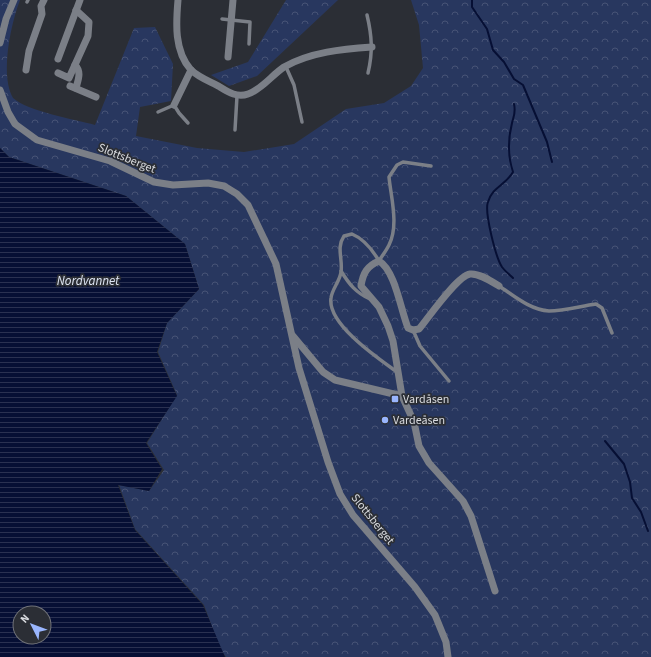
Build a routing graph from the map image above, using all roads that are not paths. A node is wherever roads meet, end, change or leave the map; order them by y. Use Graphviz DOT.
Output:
graph roads {
  1 [pos="14,0"];
  2 [pos="44,0"];
  3 [pos="80,0"];
  4 [pos="178,0"];
  5 [pos="232,0"];
  6 [pos="76,10"];
  7 [pos="367,15"];
  8 [pos="222,19"];
  9 [pos="231,19"];
  10 [pos="0,44"];
  11 [pos="249,44"];
  12 [pos="372,47"];
  13 [pos="228,57"];
  14 [pos="58,59"];
  15 [pos="75,65"];
  16 [pos="286,67"];
  17 [pos="26,70"];
  18 [pos="192,70"];
  19 [pos="368,73"];
  20 [pos="58,74"];
  21 [pos="0,90"];
  22 [pos="96,96"];
  23 [pos="237,96"];
  24 [pos="174,105"];
  25 [pos="158,112"];
  26 [pos="302,122"];
  27 [pos="188,123"];
  28 [pos="236,130"];
  29 [pos="430,166"];
  30 [pos="379,261"];
  31 [pos="341,271"];
  32 [pos="499,286"];
  33 [pos="372,299"];
  34 [pos="413,330"];
  35 [pos="612,333"];
  36 [pos="293,336"];
  37 [pos="397,372"];
  38 [pos="449,381"];
  39 [pos="402,396"];
  40 [pos="494,592"];
  41 [pos="448,657"];
  1 -- 10 [label="street"];
  2 -- 17 [label="street"];
  3 -- 6 [label="street"];
  4 -- 18 [label="street"];
  5 -- 9 [label="street"];
  6 -- 14 [label="street"];
  6 -- 15 [label="street"];
  7 -- 12 [label="lane"];
  8 -- 9 [label="lane"];
  9 -- 11 [label="lane"];
  9 -- 13 [label="street"];
  12 -- 16 [label="street"];
  12 -- 19 [label="lane"];
  15 -- 20 [label="street"];
  15 -- 22 [label="street"];
  16 -- 23 [label="street"];
  16 -- 26 [label="lane"];
  18 -- 23 [label="street"];
  18 -- 24 [label="street"];
  21 -- 36 [label="street, Slottsberget"];
  23 -- 28 [label="lane"];
  24 -- 25 [label="lane"];
  24 -- 27 [label="lane"];
  29 -- 30 [label="lane"];
  30 -- 31 [label="lane"];
  30 -- 33 [label="street"];
  30 -- 34 [label="street"];
  31 -- 33 [label="lane"];
  31 -- 37 [label="lane"];
  32 -- 34 [label="street"];
  32 -- 35 [label="lane"];
  33 -- 37 [label="street"];
  34 -- 38 [label="lane"];
  36 -- 39 [label="street, Slottsberget"];
  36 -- 41 [label="street, Slottsberget"];
  37 -- 39 [label="street"];
  39 -- 40 [label="street"];
}
